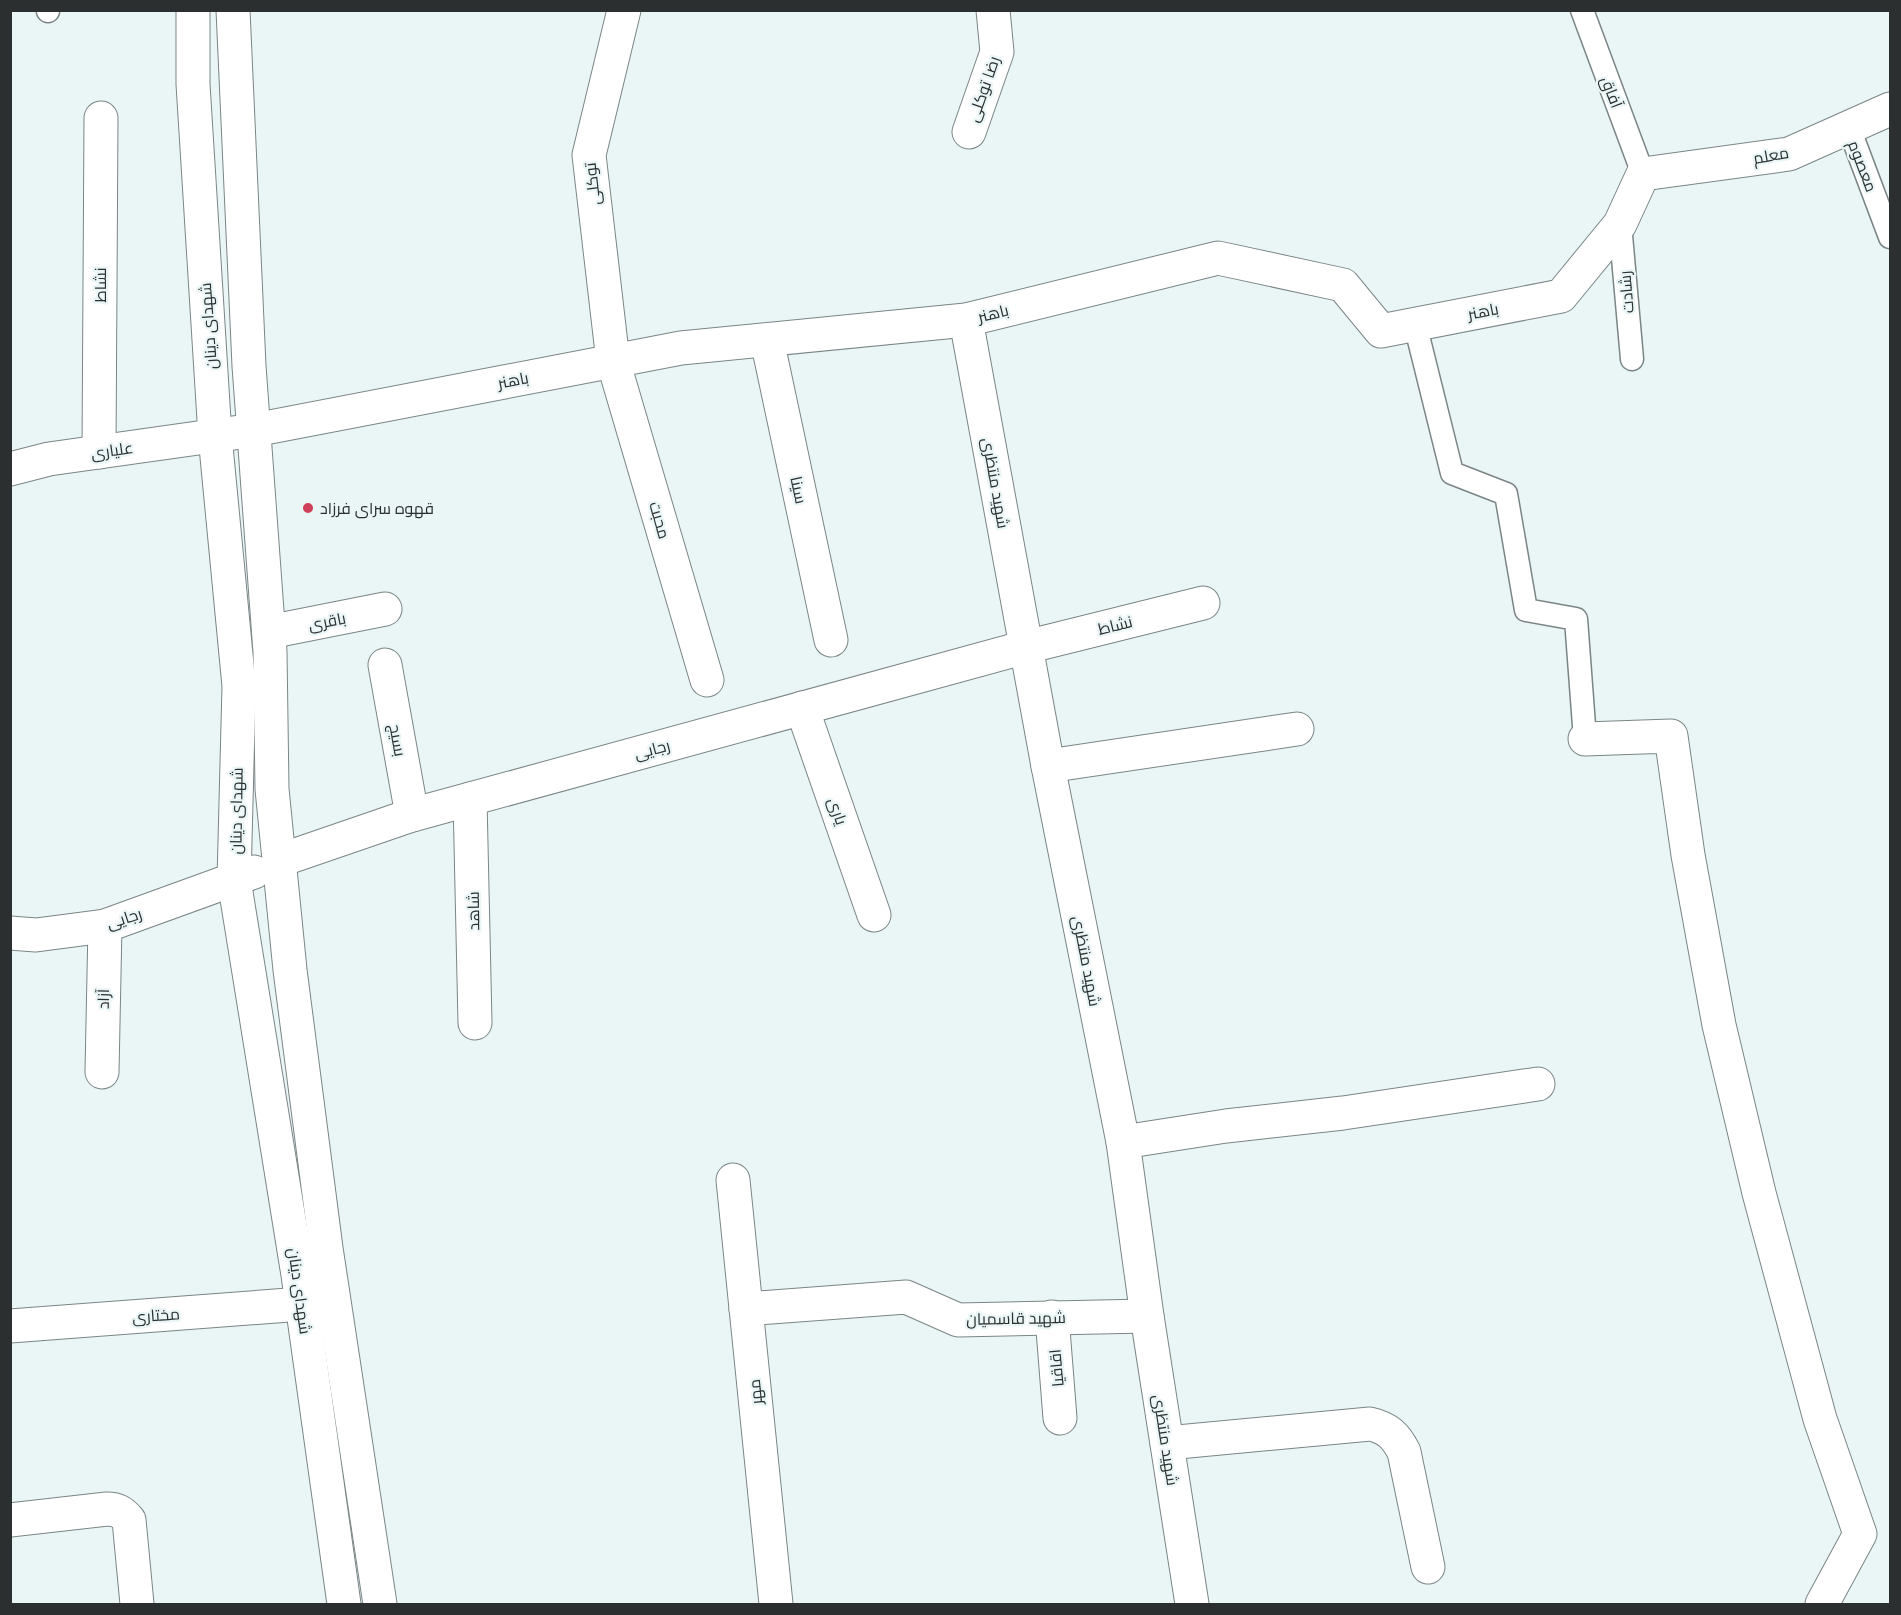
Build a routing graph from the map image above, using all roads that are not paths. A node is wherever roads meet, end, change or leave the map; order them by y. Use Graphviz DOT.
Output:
graph roads {
  1 [pos="193,10"];
  2 [pos="233,10"];
  3 [pos="624,10"];
  4 [pos="993,10"];
  5 [pos="1582,10"];
  6 [pos="1890,109"];
  7 [pos="101,118"];
  8 [pos="1849,128"];
  9 [pos="969,132"];
  10 [pos="1643,174"];
  11 [pos="1620,224"];
  12 [pos="1890,237"];
  13 [pos="966,320"];
  14 [pos="1415,324"];
  15 [pos="766,340"];
  16 [pos="1632,359"];
  17 [pos="613,361"];
  18 [pos="254,430"];
  19 [pos="215,436"];
  20 [pos="99,452"];
  21 [pos="10,469"];
  22 [pos="1203,603"];
  23 [pos="385,609"];
  24 [pos="269,632"];
  25 [pos="831,640"];
  26 [pos="1026,647"];
  27 [pos="385,665"];
  28 [pos="707,680"];
  29 [pos="802,708"];
  30 [pos="1297,729"];
  31 [pos="1585,739"];
  32 [pos="1048,766"];
  33 [pos="470,799"];
  34 [pos="412,815"];
  35 [pos="281,861"];
  36 [pos="234,880"];
  37 [pos="874,915"];
  38 [pos="105,926"];
  39 [pos="10,933"];
  40 [pos="475,1023"];
  41 [pos="102,1072"];
  42 [pos="1538,1084"];
  43 [pos="1123,1142"];
  44 [pos="732,1180"];
  45 [pos="302,1304"];
  46 [pos="746,1309"];
  47 [pos="1147,1316"];
  48 [pos="1052,1317"];
  49 [pos="10,1326"];
  50 [pos="1060,1418"];
  51 [pos="1167,1443"];
  52 [pos="10,1520"];
  53 [pos="1428,1567"];
  54 [pos="137,1605"];
  55 [pos="344,1605"];
  56 [pos="380,1605"];
  57 [pos="776,1605"];
  58 [pos="1191,1605"];
  59 [pos="1822,1605"];
  1 -- 19 [label="street, شهدای دینان"];
  2 -- 18 [label="street, شهدای دینان"];
  3 -- 17 [label="street, توکلی"];
  4 -- 9 [label="street, رضا توکلی"];
  5 -- 10 [label="lane, آفاق"];
  6 -- 8 [label="street, معلم"];
  7 -- 20 [label="street, نشاط"];
  8 -- 10 [label="street, معلم"];
  8 -- 12 [label="lane, معصوم"];
  10 -- 11 [label="street, باهنر"];
  11 -- 14 [label="street, باهنر"];
  11 -- 16 [label="lane, رشادت"];
  13 -- 14 [label="street, باهنر"];
  13 -- 15 [label="street, باهنر"];
  13 -- 26 [label="street, شهید منتظری"];
  14 -- 31 [label="lane"];
  15 -- 17 [label="street, باهنر"];
  15 -- 25 [label="street, سینا"];
  17 -- 18 [label="street, باهنر"];
  17 -- 28 [label="street, محبت"];
  18 -- 19 [label="street, باهنر"];
  18 -- 24 [label="street, شهدای دینان"];
  19 -- 20 [label="street, علیاری"];
  19 -- 36 [label="street, شهدای دینان"];
  20 -- 21 [label="street, علیاری"];
  22 -- 26 [label="street, نشاط"];
  23 -- 24 [label="street, باقری"];
  24 -- 35 [label="street, شهدای دینان"];
  26 -- 29 [label="street, رجایی"];
  26 -- 32 [label="street, شهید منتظری"];
  27 -- 34 [label="street, بسیج"];
  29 -- 33 [label="street, رجایی"];
  29 -- 37 [label="street, یاری"];
  30 -- 32 [label="street"];
  31 -- 59 [label="street"];
  32 -- 43 [label="street, شهید منتظری"];
  33 -- 34 [label="street, رجایی"];
  33 -- 40 [label="street, شاهد"];
  34 -- 35 [label="street, رجایی"];
  35 -- 36 [label="street, رجایی"];
  35 -- 56 [label="street, شهدای دینان"];
  36 -- 38 [label="street, رجایی"];
  36 -- 45 [label="street, شهدای دینان"];
  38 -- 39 [label="street, رجایی"];
  38 -- 41 [label="street, آزاد"];
  42 -- 43 [label="street"];
  43 -- 47 [label="street, شهید منتظری"];
  44 -- 46 [label="street, مهر"];
  45 -- 49 [label="street, مختاری"];
  45 -- 55 [label="street, شهدای دینان"];
  46 -- 48 [label="street, شهید قاسمیان"];
  46 -- 57 [label="street, مهر"];
  47 -- 48 [label="street, شهید قاسمیان"];
  47 -- 51 [label="street, شهید منتظری"];
  48 -- 50 [label="street, اقاقیا"];
  51 -- 53 [label="street"];
  51 -- 58 [label="street, شهید منتظری"];
  52 -- 54 [label="street"];
}
